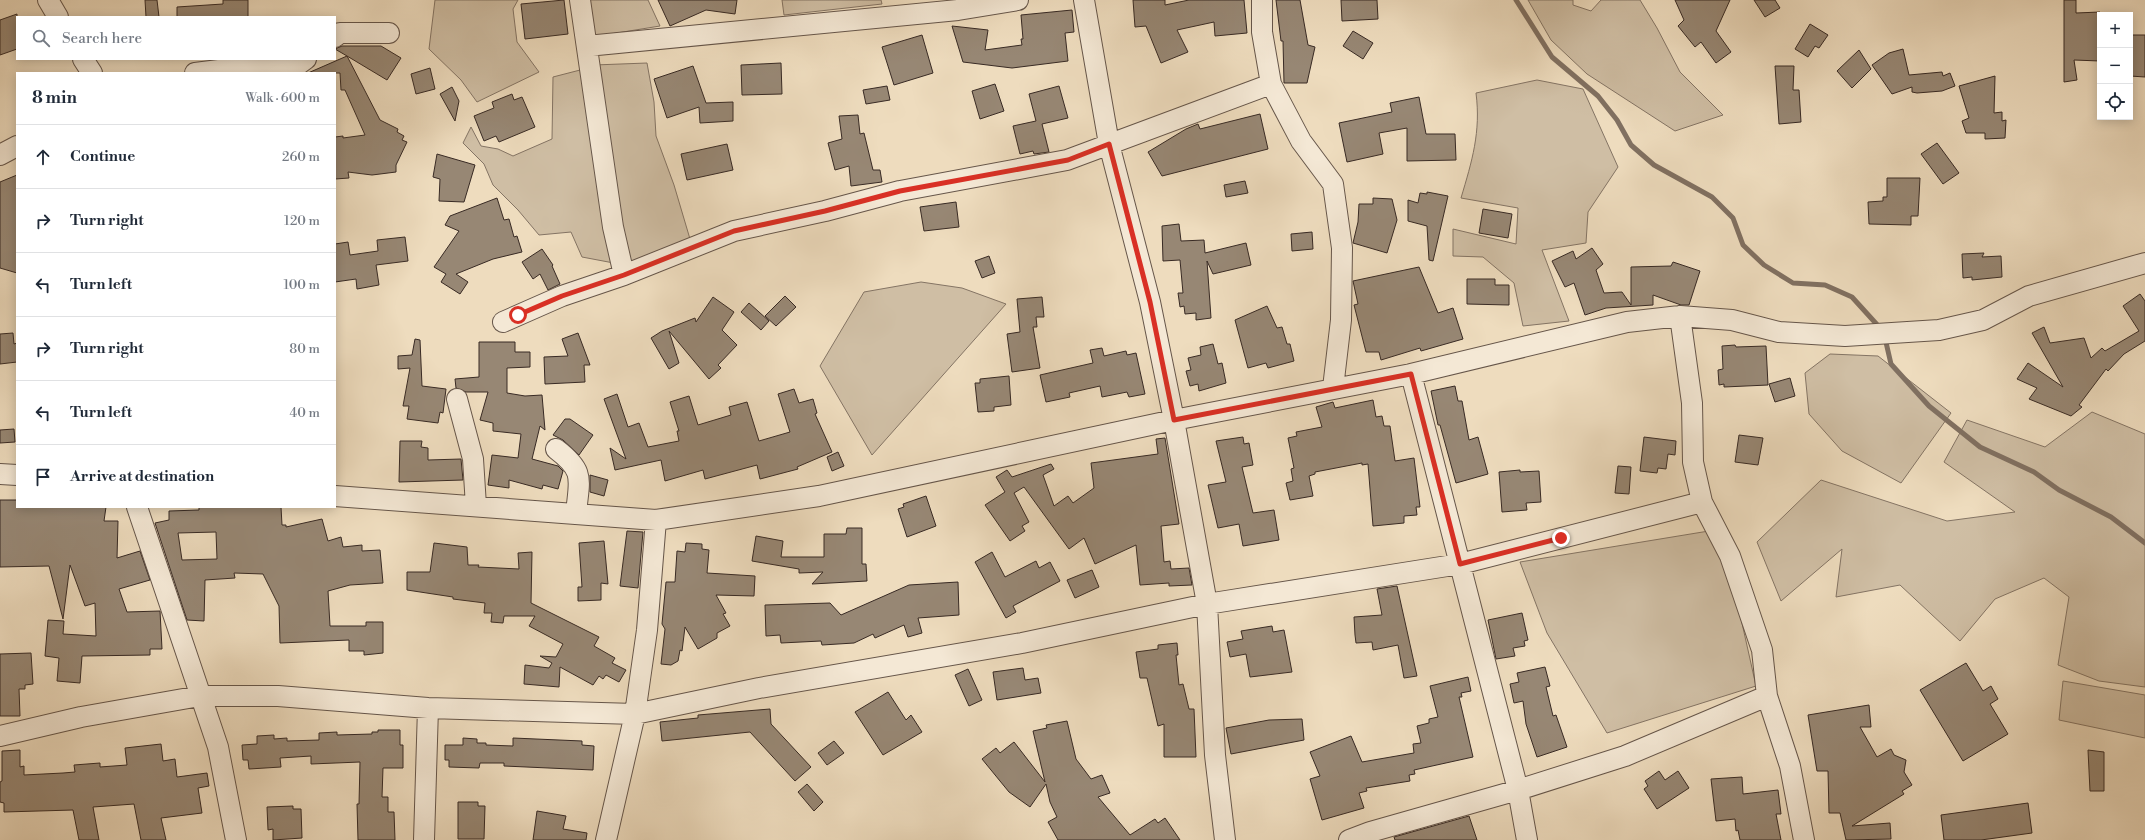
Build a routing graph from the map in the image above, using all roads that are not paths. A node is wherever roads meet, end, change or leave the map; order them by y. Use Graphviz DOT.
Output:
graph roads {
  1 [pos="580,0"];
  2 [pos="1018,0"];
  3 [pos="1084,0"];
  4 [pos="1262,0"];
  5 [pos="389,33"];
  6 [pos="336,36"];
  7 [pos="587,46"];
  8 [pos="84,60"];
  9 [pos="305,60"];
  10 [pos="91,72"];
  11 [pos="203,72"];
  12 [pos="1272,84"];
  13 [pos="1109,144"];
  14 [pos="16,147"];
  15 [pos="0,155"];
  16 [pos="2145,263"];
  17 [pos="624,275"];
  18 [pos="1680,316"];
  19 [pos="503,322"];
  20 [pos="1411,374"];
  21 [pos="1333,388"];
  22 [pos="457,399"];
  23 [pos="1174,420"];
  24 [pos="556,449"];
  25 [pos="0,474"];
  26 [pos="16,475"];
  27 [pos="336,496"];
  28 [pos="1702,502"];
  29 [pos="476,506"];
  30 [pos="137,508"];
  31 [pos="576,514"];
  32 [pos="656,520"];
  33 [pos="1460,564"];
  34 [pos="1207,604"];
  35 [pos="200,696"];
  36 [pos="1767,696"];
  37 [pos="428,708"];
  38 [pos="635,714"];
  39 [pos="0,736"];
  40 [pos="1518,790"];
  41 [pos="236,840"];
  42 [pos="424,840"];
  43 [pos="606,840"];
  44 [pos="1225,840"];
  45 [pos="1349,840"];
  46 [pos="1527,840"];
  47 [pos="1804,840"];
  1 -- 7 [label="street"];
  2 -- 7 [label="street"];
  3 -- 13 [label="street"];
  4 -- 12 [label="street"];
  5 -- 6 [label="street"];
  7 -- 17 [label="street"];
  8 -- 10 [label="street"];
  9 -- 11 [label="street"];
  12 -- 13 [label="street"];
  12 -- 21 [label="street"];
  13 -- 17 [label="street"];
  13 -- 23 [label="street"];
  14 -- 15 [label="street"];
  16 -- 18 [label="street"];
  17 -- 19 [label="street"];
  18 -- 20 [label="street"];
  18 -- 28 [label="street"];
  20 -- 21 [label="street"];
  20 -- 33 [label="street"];
  21 -- 23 [label="street"];
  22 -- 29 [label="street"];
  23 -- 32 [label="street"];
  23 -- 34 [label="street"];
  24 -- 31 [label="street"];
  25 -- 26 [label="street"];
  27 -- 29 [label="street"];
  28 -- 33 [label="street"];
  28 -- 36 [label="street"];
  29 -- 31 [label="street"];
  30 -- 35 [label="street"];
  31 -- 32 [label="street"];
  32 -- 38 [label="street"];
  33 -- 34 [label="street"];
  33 -- 40 [label="street"];
  34 -- 38 [label="street"];
  34 -- 44 [label="street"];
  35 -- 37 [label="street"];
  35 -- 39 [label="street"];
  35 -- 41 [label="street"];
  36 -- 40 [label="street"];
  36 -- 47 [label="street"];
  37 -- 38 [label="street"];
  37 -- 42 [label="street"];
  38 -- 43 [label="street"];
  40 -- 45 [label="street"];
  40 -- 46 [label="street"];
}
